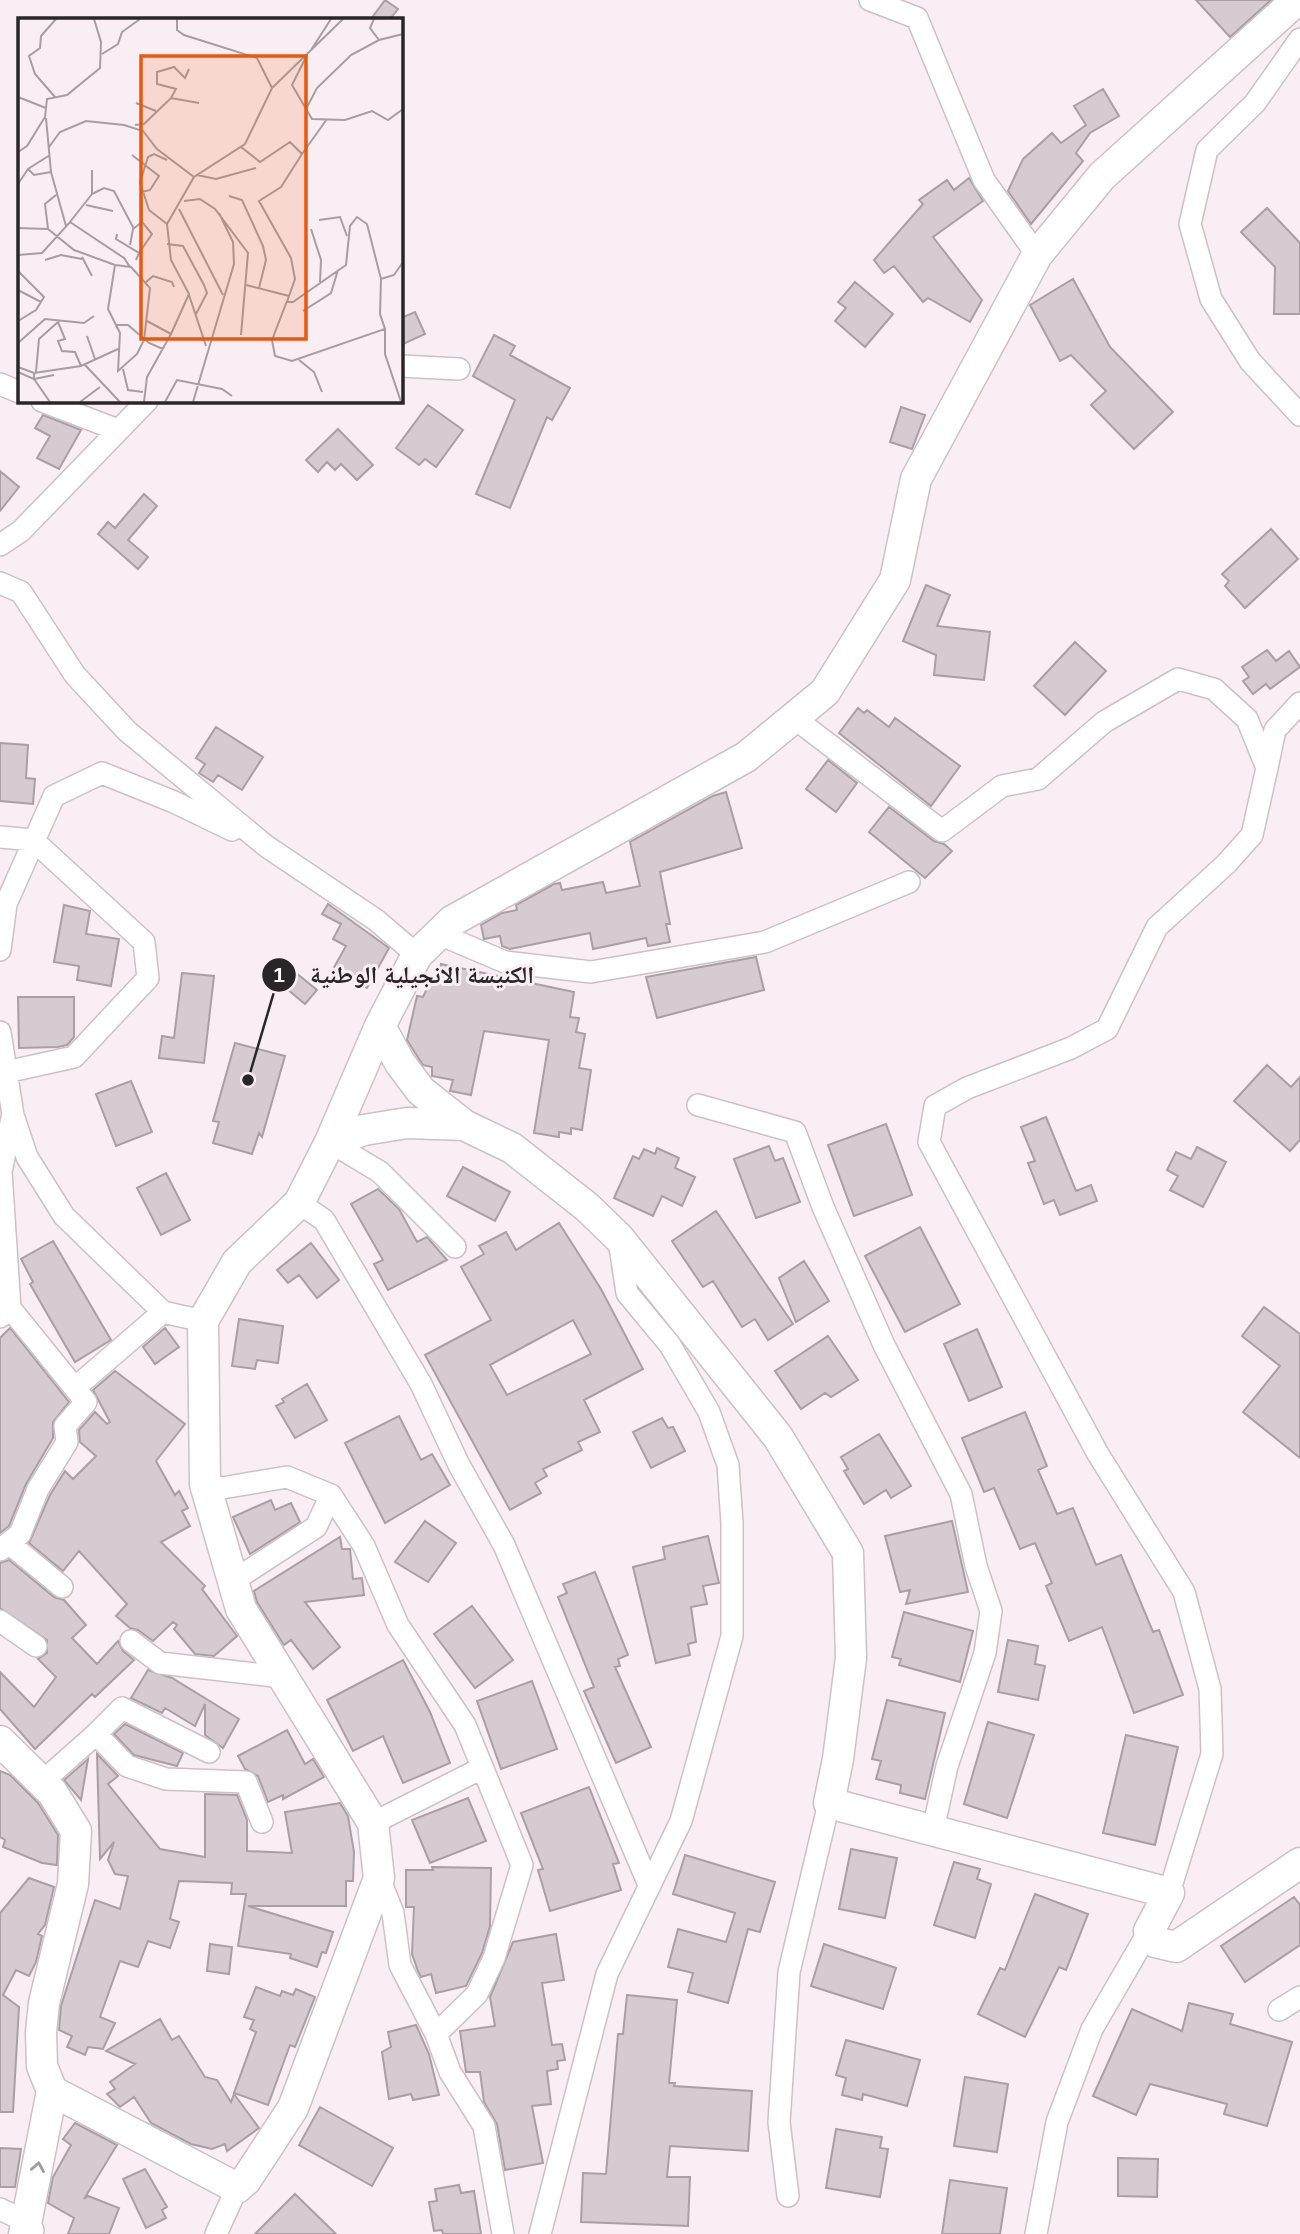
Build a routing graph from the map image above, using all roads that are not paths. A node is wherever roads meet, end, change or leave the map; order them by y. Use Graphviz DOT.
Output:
graph roads {
  1 [pos="870,0"];
  2 [pos="1297,0"];
  3 [pos="1300,39"];
  4 [pos="1037,255"];
  5 [pos="402,366"];
  6 [pos="459,369"];
  7 [pos="0,384"];
  8 [pos="18,392"];
  9 [pos="45,402"];
  10 [pos="147,402"];
  11 [pos="1300,415"];
  12 [pos="118,430"];
  13 [pos="0,545"];
  14 [pos="0,583"];
  15 [pos="1300,703"];
  16 [pos="793,717"];
  17 [pos="1267,768"];
  18 [pos="0,837"];
  19 [pos="33,840"];
  20 [pos="266,846"];
  21 [pos="909,882"];
  22 [pos="439,934"];
  23 [pos="0,942"];
  24 [pos="417,955"];
  25 [pos="380,1026"];
  26 [pos="0,1032"];
  27 [pos="6,1072"];
  28 [pos="698,1105"];
  29 [pos="13,1115"];
  30 [pos="464,1125"];
  31 [pos="330,1142"];
  32 [pos="299,1203"];
  33 [pos="619,1238"];
  34 [pos="455,1247"];
  35 [pos="163,1312"];
  36 [pos="5,1313"];
  37 [pos="203,1321"];
  38 [pos="76,1387"];
  39 [pos="205,1484"];
  40 [pos="331,1495"];
  41 [pos="5,1547"];
  42 [pos="233,1581"];
  43 [pos="62,1587"];
  44 [pos="0,1621"];
  45 [pos="131,1641"];
  46 [pos="36,1646"];
  47 [pos="282,1677"];
  48 [pos="96,1734"];
  49 [pos="0,1741"];
  50 [pos="209,1752"];
  51 [pos="482,1768"];
  52 [pos="42,1782"];
  53 [pos="829,1803"];
  54 [pos="262,1822"];
  55 [pos="373,1824"];
  56 [pos="933,1830"];
  57 [pos="1300,1863"];
  58 [pos="379,1878"];
  59 [pos="649,1885"];
  60 [pos="1169,1893"];
  61 [pos="1149,1931"];
  62 [pos="1300,1997"];
  63 [pos="1279,2010"];
  64 [pos="436,2034"];
  65 [pos="52,2091"];
  66 [pos="237,2188"];
  67 [pos="788,2196"];
  68 [pos="0,2209"];
  69 [pos="29,2230"];
  70 [pos="216,2234"];
  71 [pos="503,2234"];
  72 [pos="540,2234"];
  73 [pos="1035,2234"];
  1 -- 4 [label="street"];
  2 -- 4 [label="street"];
  3 -- 11 [label="street"];
  4 -- 16 [label="street"];
  5 -- 6 [label="street"];
  7 -- 8 [label="street"];
  9 -- 12 [label="street"];
  10 -- 12 [label="street"];
  12 -- 13 [label="street"];
  14 -- 20 [label="street"];
  15 -- 17 [label="street"];
  16 -- 17 [label="street"];
  16 -- 22 [label="street"];
  17 -- 60 [label="street"];
  18 -- 19 [label="street"];
  19 -- 20 [label="street"];
  19 -- 23 [label="street"];
  19 -- 27 [label="street"];
  20 -- 24 [label="street"];
  21 -- 22 [label="street"];
  22 -- 24 [label="street"];
  24 -- 25 [label="street"];
  25 -- 30 [label="street"];
  25 -- 31 [label="street"];
  26 -- 27 [label="street"];
  27 -- 29 [label="street"];
  28 -- 56 [label="street"];
  29 -- 35 [label="street"];
  29 -- 36 [label="street"];
  30 -- 31 [label="street"];
  30 -- 33 [label="street"];
  31 -- 32 [label="street"];
  31 -- 34 [label="street"];
  32 -- 37 [label="street"];
  32 -- 59 [label="street"];
  33 -- 53 [label="street"];
  33 -- 59 [label="street"];
  35 -- 37 [label="street"];
  35 -- 38 [label="street"];
  36 -- 38 [label="street"];
  37 -- 39 [label="street"];
  38 -- 41 [label="street"];
  39 -- 40 [label="street"];
  39 -- 42 [label="street"];
  40 -- 42 [label="street"];
  40 -- 51 [label="street"];
  41 -- 43 [label="street"];
  42 -- 47 [label="street"];
  44 -- 46 [label="street"];
  45 -- 47 [label="street"];
  47 -- 55 [label="street"];
  48 -- 50 [label="street"];
  48 -- 52 [label="street"];
  48 -- 54 [label="street"];
  49 -- 52 [label="street"];
  51 -- 55 [label="street"];
  51 -- 64 [label="street"];
  52 -- 65 [label="street"];
  53 -- 56 [label="street"];
  53 -- 67 [label="street"];
  55 -- 58 [label="street"];
  56 -- 60 [label="street"];
  57 -- 61 [label="street"];
  58 -- 64 [label="street"];
  58 -- 66 [label="street"];
  59 -- 72 [label="street"];
  60 -- 61 [label="street"];
  61 -- 73 [label="street"];
  62 -- 63 [label="street"];
  64 -- 71 [label="street"];
  65 -- 66 [label="street"];
  69 -- 65 [label="street, one-way"];
  66 -- 70 [label="street"];
  68 -- 69 [label="street"];
}
